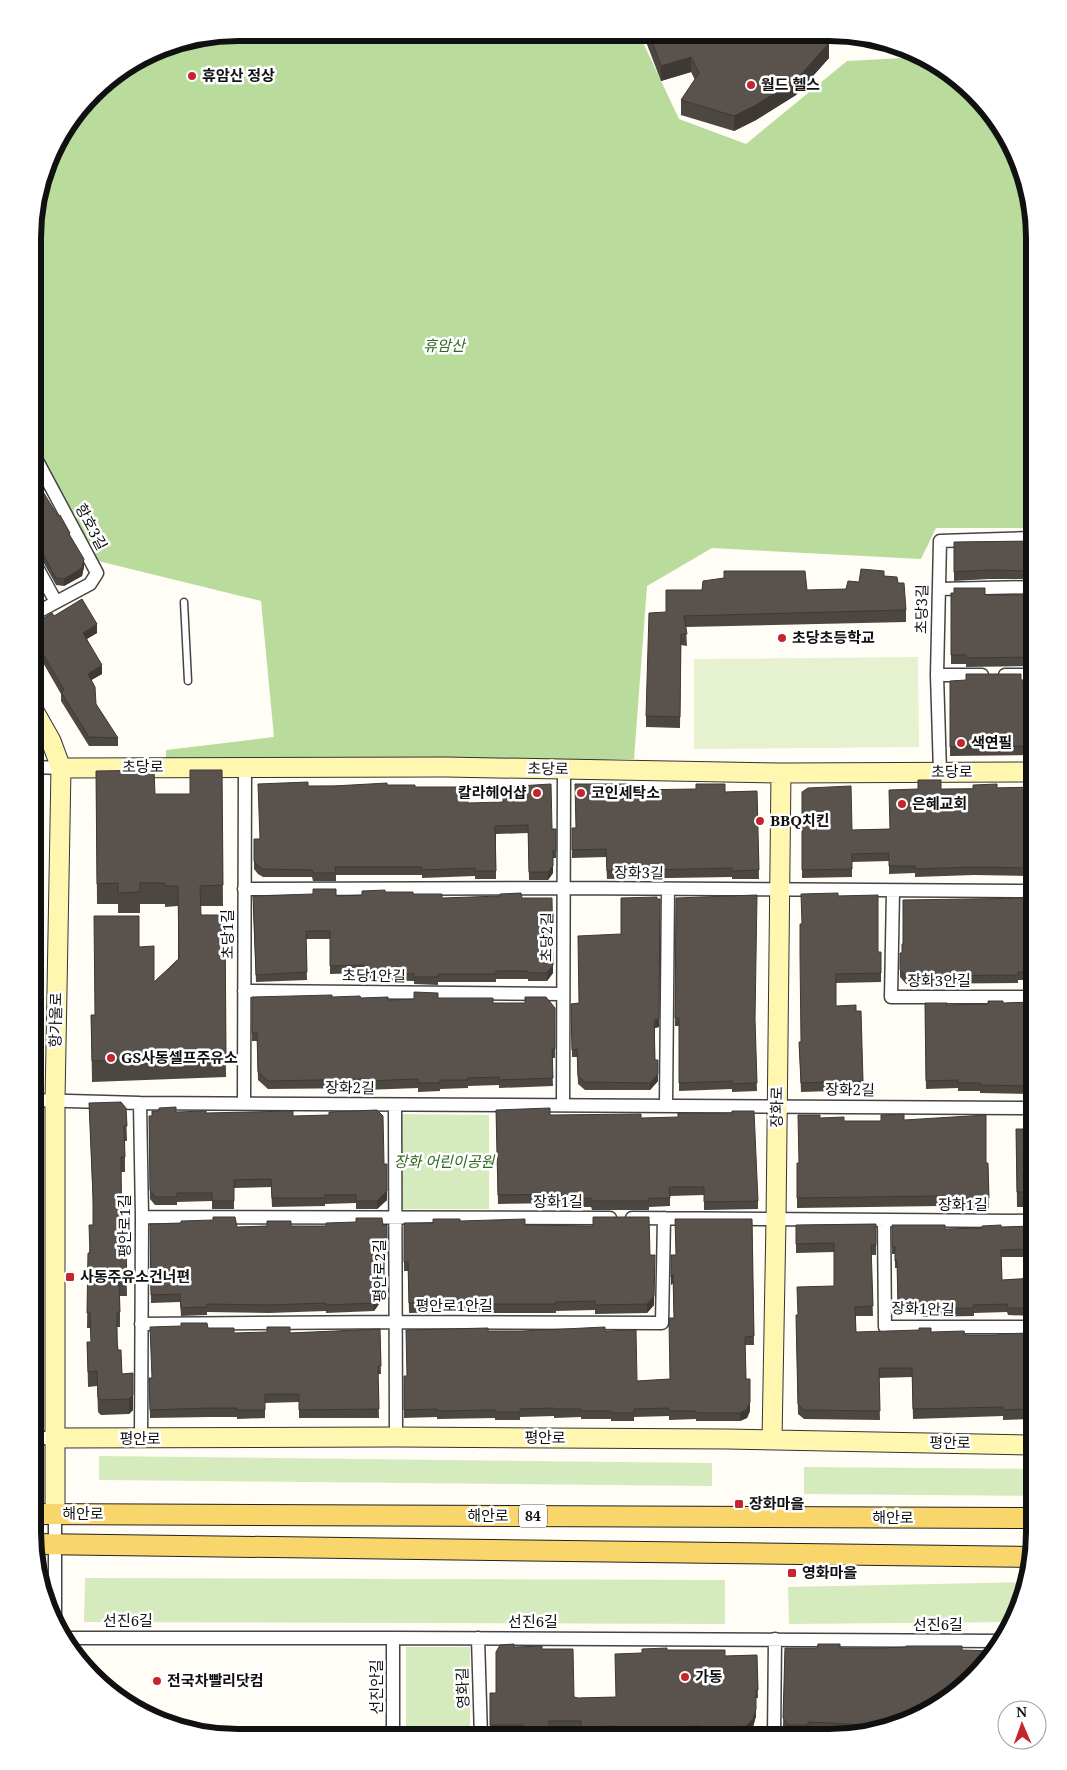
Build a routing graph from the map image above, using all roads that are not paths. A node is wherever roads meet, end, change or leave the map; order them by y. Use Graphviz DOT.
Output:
graph roads {
  1 [pos="41,468"];
  2 [pos="1026,538"];
  3 [pos="41,575"];
  4 [pos="1026,587"];
  5 [pos="939,589"];
  6 [pos="56,602"];
  7 [pos="184,602"];
  8 [pos="41,610"];
  9 [pos="937,675"];
  10 [pos="1026,675"];
  11 [pos="188,681"];
  12 [pos="41,723"];
  13 [pos="244,766"];
  14 [pos="41,767"];
  15 [pos="61,768"];
  16 [pos="564,770"];
  17 [pos="940,772"];
  18 [pos="1026,772"];
  19 [pos="781,773"];
  20 [pos="564,888"];
  21 [pos="244,889"];
  22 [pos="668,889"];
  23 [pos="780,890"];
  24 [pos="893,891"];
  25 [pos="1026,891"];
  26 [pos="244,991"];
  27 [pos="563,994"];
  28 [pos="1026,997"];
  29 [pos="41,1100"];
  30 [pos="55,1101"];
  31 [pos="244,1102"];
  32 [pos="140,1103"];
  33 [pos="563,1104"];
  34 [pos="395,1105"];
  35 [pos="666,1105"];
  36 [pos="777,1105"];
  37 [pos="1026,1108"];
  38 [pos="142,1217"];
  39 [pos="396,1217"];
  40 [pos="664,1218"];
  41 [pos="776,1220"];
  42 [pos="884,1220"];
  43 [pos="1026,1221"];
  44 [pos="396,1322"];
  45 [pos="141,1324"];
  46 [pos="1026,1327"];
  47 [pos="396,1437"];
  48 [pos="41,1438"];
  49 [pos="55,1438"];
  50 [pos="141,1439"];
  51 [pos="772,1440"];
  52 [pos="1026,1445"];
  53 [pos="41,1514"];
  54 [pos="55,1514"];
  55 [pos="1026,1518"];
  56 [pos="42,1544"];
  57 [pos="56,1544"];
  58 [pos="1024,1557"];
  59 [pos="55,1605"];
  60 [pos="72,1638"];
  61 [pos="393,1638"];
  62 [pos="478,1638"];
  63 [pos="775,1639"];
  64 [pos="993,1641"];
  65 [pos="393,1729"];
  66 [pos="481,1729"];
  67 [pos="774,1729"];
  1 -- 6 [label="street, 항호3길"];
  2 -- 5 [label="street, 초당3길"];
  3 -- 6 [label="street"];
  4 -- 5 [label="street"];
  5 -- 9 [label="street, 초당3길"];
  6 -- 8 [label="street, 항호3길"];
  7 -- 11 [label="lane"];
  9 -- 10 [label="street"];
  9 -- 17 [label="street, 초당3길"];
  12 -- 15 [label="street, 항가울로"];
  13 -- 15 [label="street, 초당로"];
  13 -- 16 [label="street, 초당로"];
  13 -- 21 [label="street, 초당1길"];
  14 -- 15 [label="street"];
  15 -- 30 [label="street, 항가울로"];
  16 -- 19 [label="street, 초당로"];
  16 -- 20 [label="street, 초당2길"];
  17 -- 18 [label="street, 초당로"];
  17 -- 19 [label="street, 초당로"];
  19 -- 23 [label="street, 장화로"];
  20 -- 21 [label="street, 장화3길"];
  20 -- 22 [label="street, 장화3길"];
  20 -- 27 [label="street, 초당2길"];
  21 -- 26 [label="street, 초당1길"];
  22 -- 23 [label="street, 장화3길"];
  22 -- 35 [label="street"];
  23 -- 24 [label="street, 장화3길"];
  23 -- 36 [label="street, 장화로"];
  24 -- 25 [label="street, 장화3길"];
  24 -- 28 [label="street, 장화3안길"];
  26 -- 27 [label="street, 초당1안길"];
  26 -- 31 [label="street, 초당1길"];
  27 -- 33 [label="street, 초당2길"];
  29 -- 30 [label="street, 장화2길"];
  30 -- 32 [label="street, 장화2길"];
  30 -- 49 [label="street, 항가울로"];
  31 -- 32 [label="street, 장화2길"];
  31 -- 34 [label="street, 장화2길"];
  32 -- 38 [label="street, 평안로1길"];
  33 -- 34 [label="street, 장화2길"];
  33 -- 35 [label="street, 장화2길"];
  34 -- 39 [label="street, 평안로2길"];
  35 -- 36 [label="street, 장화2길"];
  36 -- 37 [label="street, 장화2길"];
  36 -- 41 [label="street, 장화로"];
  38 -- 39 [label="street, 장화1길"];
  38 -- 45 [label="street, 평안로1길"];
  39 -- 40 [label="street, 장화1길"];
  39 -- 44 [label="street, 평안로2길"];
  40 -- 41 [label="street, 장화1길"];
  40 -- 44 [label="street, 평안로1안길"];
  41 -- 42 [label="street, 장화1길"];
  41 -- 51 [label="street, 장화로"];
  42 -- 43 [label="street, 장화1길"];
  42 -- 46 [label="street, 장화1안길"];
  44 -- 45 [label="street, 평안로1안길"];
  44 -- 47 [label="street, 평안로2길"];
  45 -- 50 [label="street, 평안로1길"];
  47 -- 50 [label="street, 평안로"];
  47 -- 51 [label="street, 평안로"];
  48 -- 49 [label="street"];
  49 -- 50 [label="street, 평안로"];
  49 -- 54 [label="street, 항가울로"];
  51 -- 52 [label="street, 평안로"];
  53 -- 54 [label="main road, 해안로 / 84"];
  54 -- 55 [label="main road, 해안로 / 84"];
  54 -- 57 [label="street"];
  56 -- 57 [label="main road, 해안로 / 84"];
  57 -- 58 [label="main road, 해안로 / 84"];
  57 -- 59 [label="street"];
  60 -- 61 [label="street, 선진6길"];
  61 -- 62 [label="street, 선진6길"];
  61 -- 65 [label="street, 선진안길"];
  62 -- 63 [label="street, 선진6길"];
  62 -- 66 [label="street, 영화길"];
  63 -- 64 [label="street, 선진6길"];
  63 -- 67 [label="street"];
}
